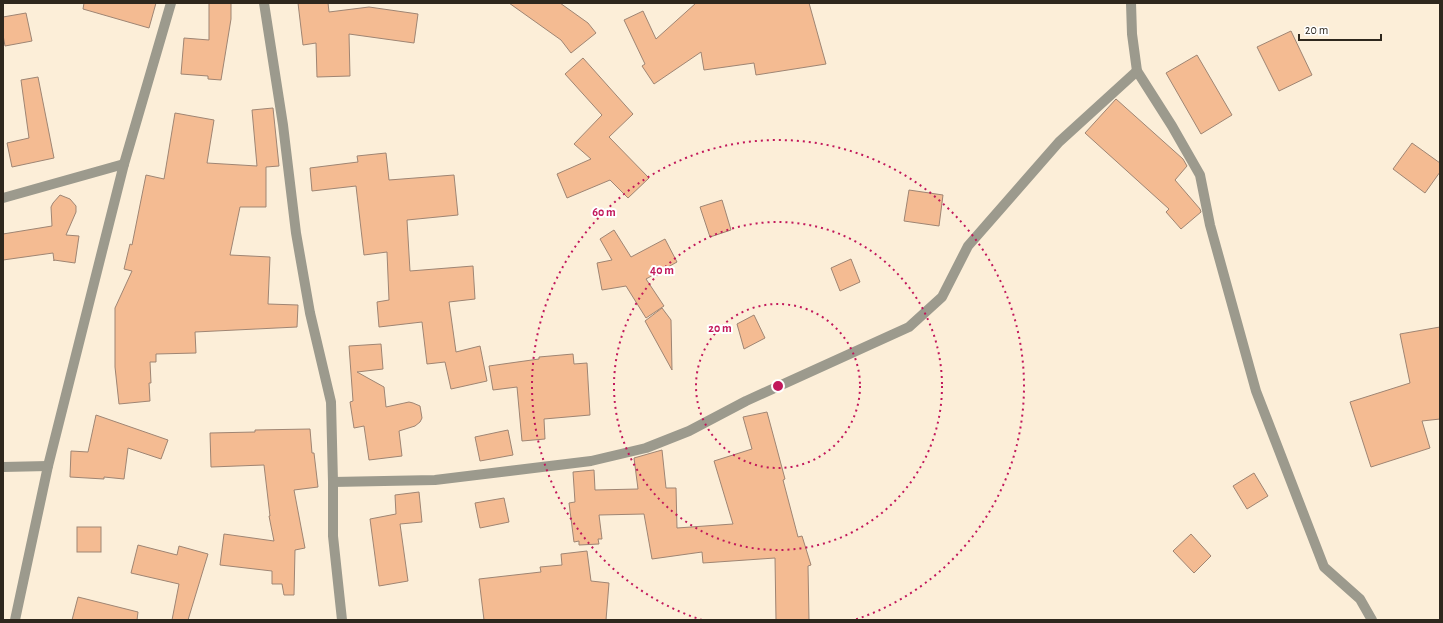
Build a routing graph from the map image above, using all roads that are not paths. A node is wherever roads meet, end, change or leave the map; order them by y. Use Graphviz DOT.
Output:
graph roads {
  1 [pos="171,3"];
  2 [pos="264,3"];
  3 [pos="1131,3"];
  4 [pos="1137,71"];
  5 [pos="124,164"];
  6 [pos="3,198"];
  7 [pos="48,466"];
  8 [pos="3,467"];
  9 [pos="333,482"];
  10 [pos="15,620"];
  11 [pos="342,620"];
  12 [pos="1372,620"];
  1 -- 5 [label="street"];
  2 -- 9 [label="street"];
  3 -- 4 [label="street"];
  4 -- 9 [label="street"];
  4 -- 12 [label="street"];
  5 -- 6 [label="street"];
  5 -- 7 [label="street"];
  7 -- 8 [label="street"];
  7 -- 10 [label="street"];
  9 -- 11 [label="street"];
}
